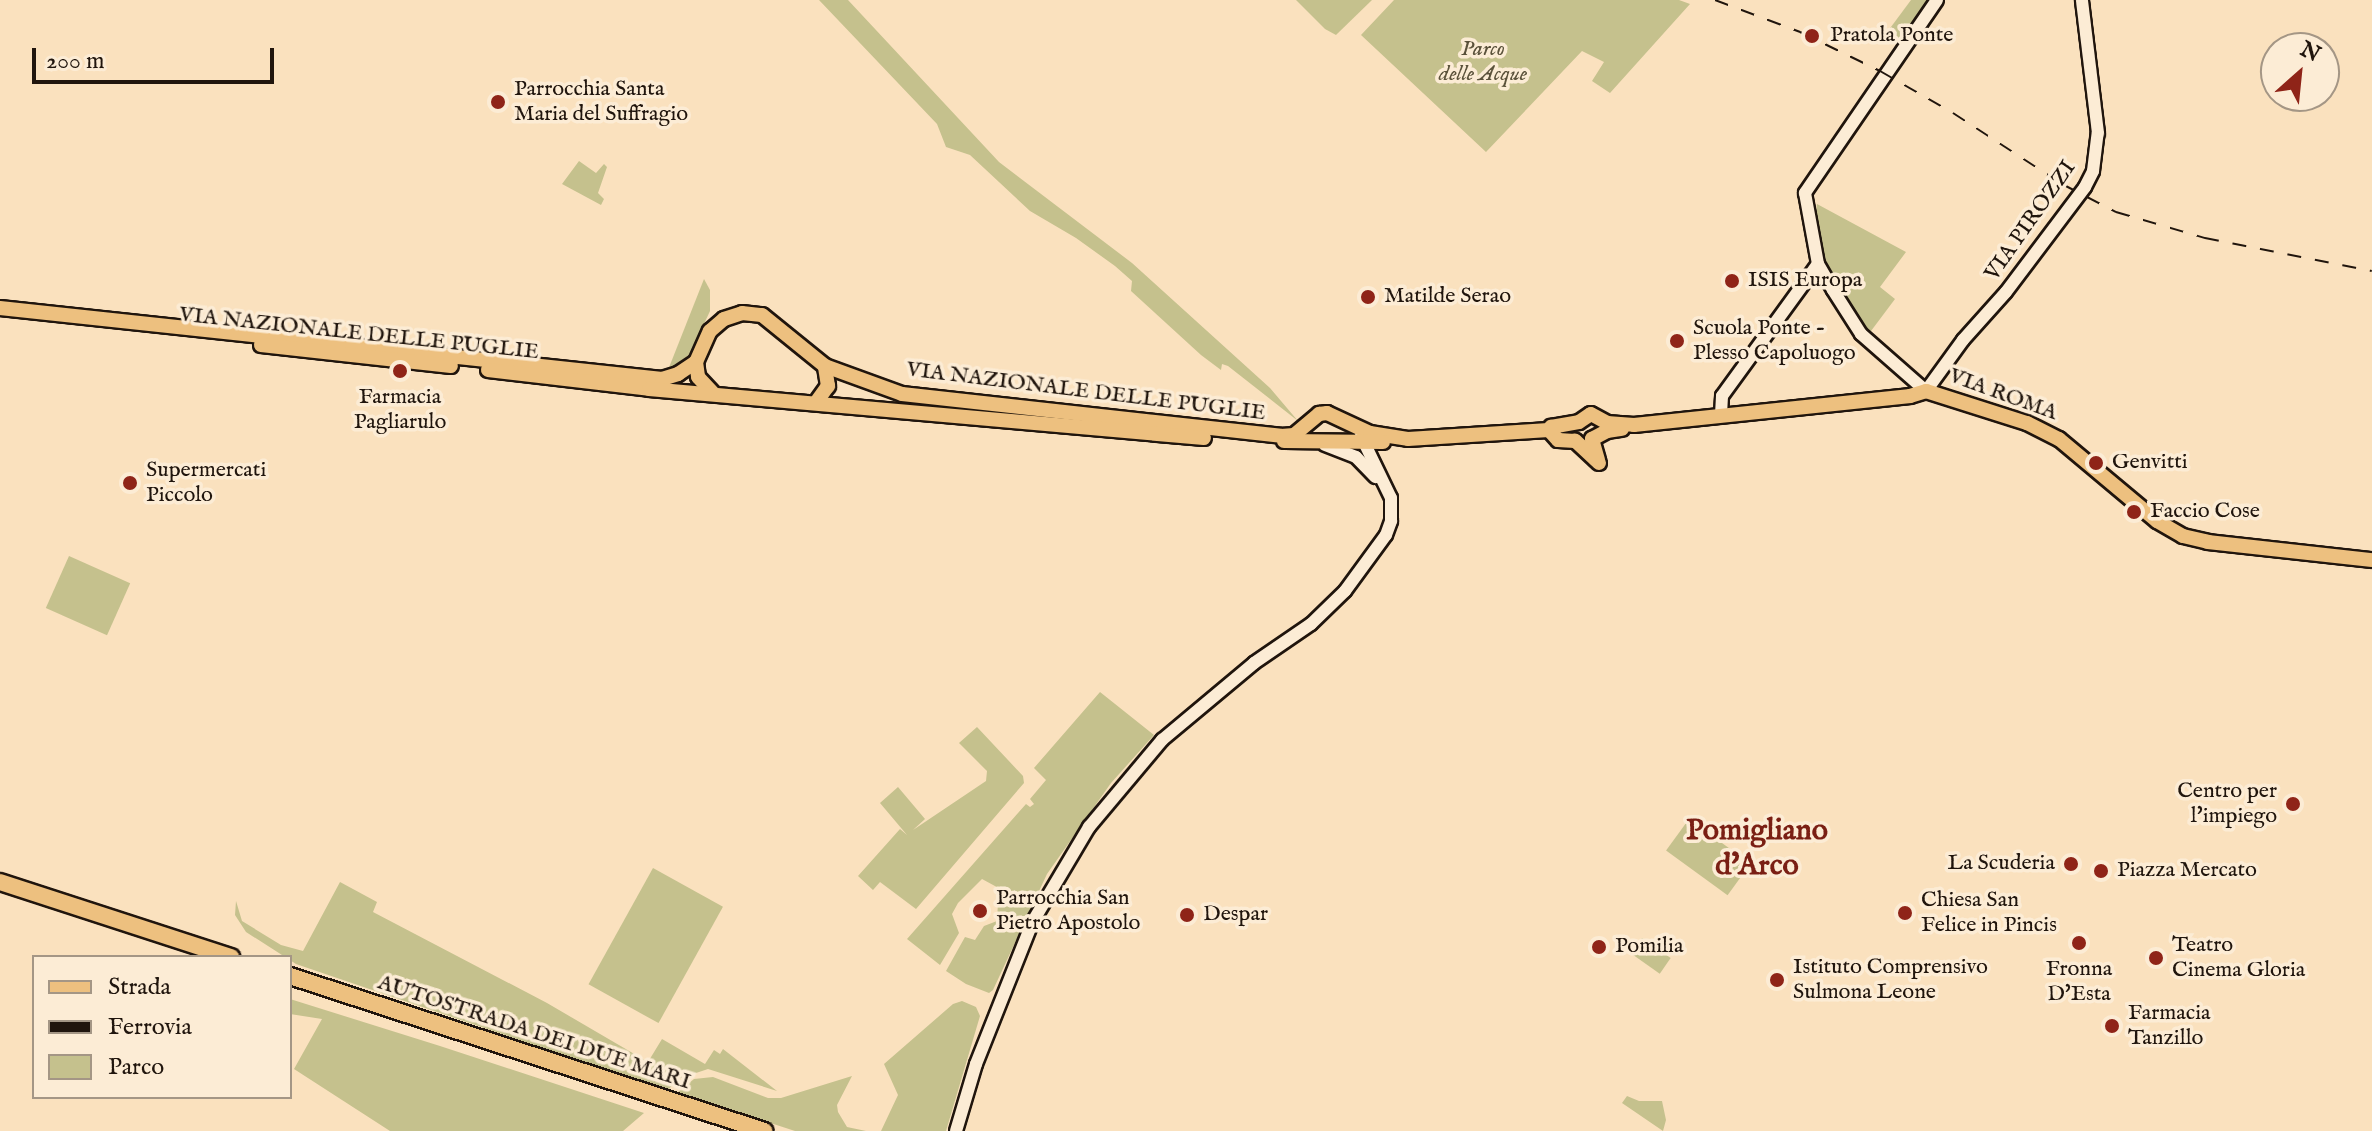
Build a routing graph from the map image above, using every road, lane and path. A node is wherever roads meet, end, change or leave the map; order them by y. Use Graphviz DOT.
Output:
graph roads {
  1 [pos="1937,0"];
  2 [pos="2082,0"];
  3 [pos="1818,264"];
  4 [pos="0,308"];
  5 [pos="0,317"];
  6 [pos="696,362"];
  7 [pos="825,366"];
  8 [pos="1926,391"];
  9 [pos="714,394"];
  10 [pos="817,401"];
  11 [pos="1721,415"];
  12 [pos="1342,418"];
  13 [pos="1634,425"];
  14 [pos="1549,430"];
  15 [pos="1408,439"];
  16 [pos="1318,441"];
  17 [pos="1365,442"];
  18 [pos="1385,442"];
  19 [pos="1375,466"];
  20 [pos="1381,539"];
  21 [pos="2372,560"];
  22 [pos="0,882"];
  23 [pos="0,893"];
  24 [pos="189,955"];
  25 [pos="225,955"];
  26 [pos="292,977"];
  27 [pos="292,989"];
  28 [pos="728,1131"];
  29 [pos="764,1131"];
  30 [pos="956,1131"];
  1 -- 3 [label="main road"];
  2 -- 8 [label="main road, VIA PIROZZI"];
  3 -- 8 [label="main road"];
  3 -- 11 [label="main road"];
  4 -- 6 [label="main road, VIA NAZIONALE DELLE PUGLIE"];
  5 -- 9 [label="main road, VIA NAZIONALE DELLE PUGLIE"];
  6 -- 7 [label="main road, VIA NAZIONALE DELLE PUGLIE"];
  6 -- 9 [label="main road"];
  7 -- 10 [label="main road"];
  7 -- 12 [label="main road, VIA NAZIONALE DELLE PUGLIE"];
  8 -- 11 [label="main road, VIA ROMA"];
  8 -- 21 [label="main road, VIA ROMA"];
  9 -- 10 [label="main road, VIA NAZIONALE DELLE PUGLIE"];
  10 -- 16 [label="main road, VIA NAZIONALE DELLE PUGLIE"];
  11 -- 13 [label="main road, VIA ROMA"];
  12 -- 15 [label="main road"];
  12 -- 16 [label="main road"];
  12 -- 17 [label="main road"];
  13 -- 14 [label="main road"];
  13 -- 14 [label="main road"];
  14 -- 15 [label="main road"];
  15 -- 18 [label="main road, VIA NAZIONALE DELLE PUGLIE"];
  16 -- 17 [label="main road, VIA NAZIONALE DELLE PUGLIE"];
  16 -- 20 [label="main road"];
  17 -- 18 [label="main road, VIA NAZIONALE DELLE PUGLIE"];
  17 -- 19 [label="main road"];
  18 -- 19 [label="main road"];
  19 -- 20 [label="main road"];
  20 -- 30 [label="main road"];
  22 -- 25 [label="highway"];
  23 -- 24 [label="highway"];
  26 -- 29 [label="highway, AUTOSTRADA DEI DUE MARI"];
  27 -- 28 [label="highway, AUTOSTRADA DEI DUE MARI"];
}
